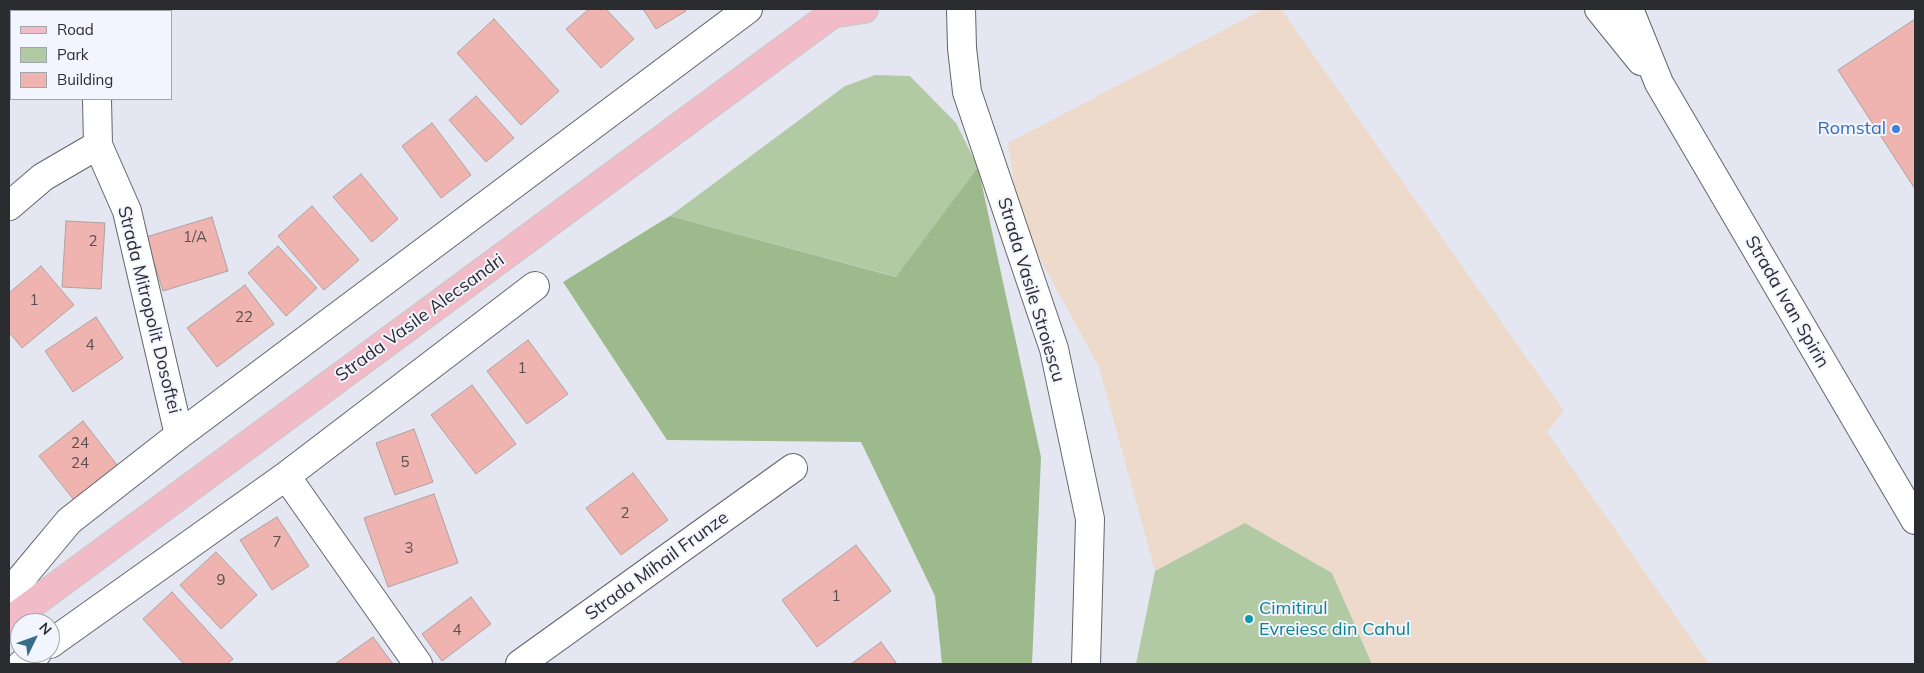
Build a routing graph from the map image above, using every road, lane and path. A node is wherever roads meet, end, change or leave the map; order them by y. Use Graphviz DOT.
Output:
graph roads {
  1 [pos="748,9"];
  2 [pos="864,9"];
  3 [pos="961,9"];
  4 [pos="1599,9"];
  5 [pos="1628,9"];
  6 [pos="835,12"];
  7 [pos="1659,83"];
  8 [pos="96,100"];
  9 [pos="98,145"];
  10 [pos="9,206"];
  11 [pos="536,286"];
  12 [pos="179,435"];
  13 [pos="793,468"];
  14 [pos="286,476"];
  15 [pos="1915,520"];
  16 [pos="9,593"];
  17 [pos="9,621"];
  18 [pos="60,637"];
  19 [pos="418,664"];
  20 [pos="520,664"];
  21 [pos="1086,664"];
  1 -- 12 [label="street"];
  2 -- 6 [label="main road"];
  3 -- 21 [label="street, Strada Vasile Stroiescu"];
  4 -- 7 [label="street"];
  5 -- 7 [label="street"];
  6 -- 17 [label="main road, Strada Vasile Alecsandri"];
  7 -- 15 [label="street, Strada Ivan Spirin"];
  8 -- 9 [label="street, Strada Mitropolit Dosoftei"];
  9 -- 10 [label="street"];
  9 -- 12 [label="street, Strada Mitropolit Dosoftei"];
  11 -- 14 [label="street"];
  12 -- 16 [label="street"];
  13 -- 20 [label="street, Strada Mihail Frunze"];
  14 -- 18 [label="street"];
  14 -- 19 [label="street"];
}
